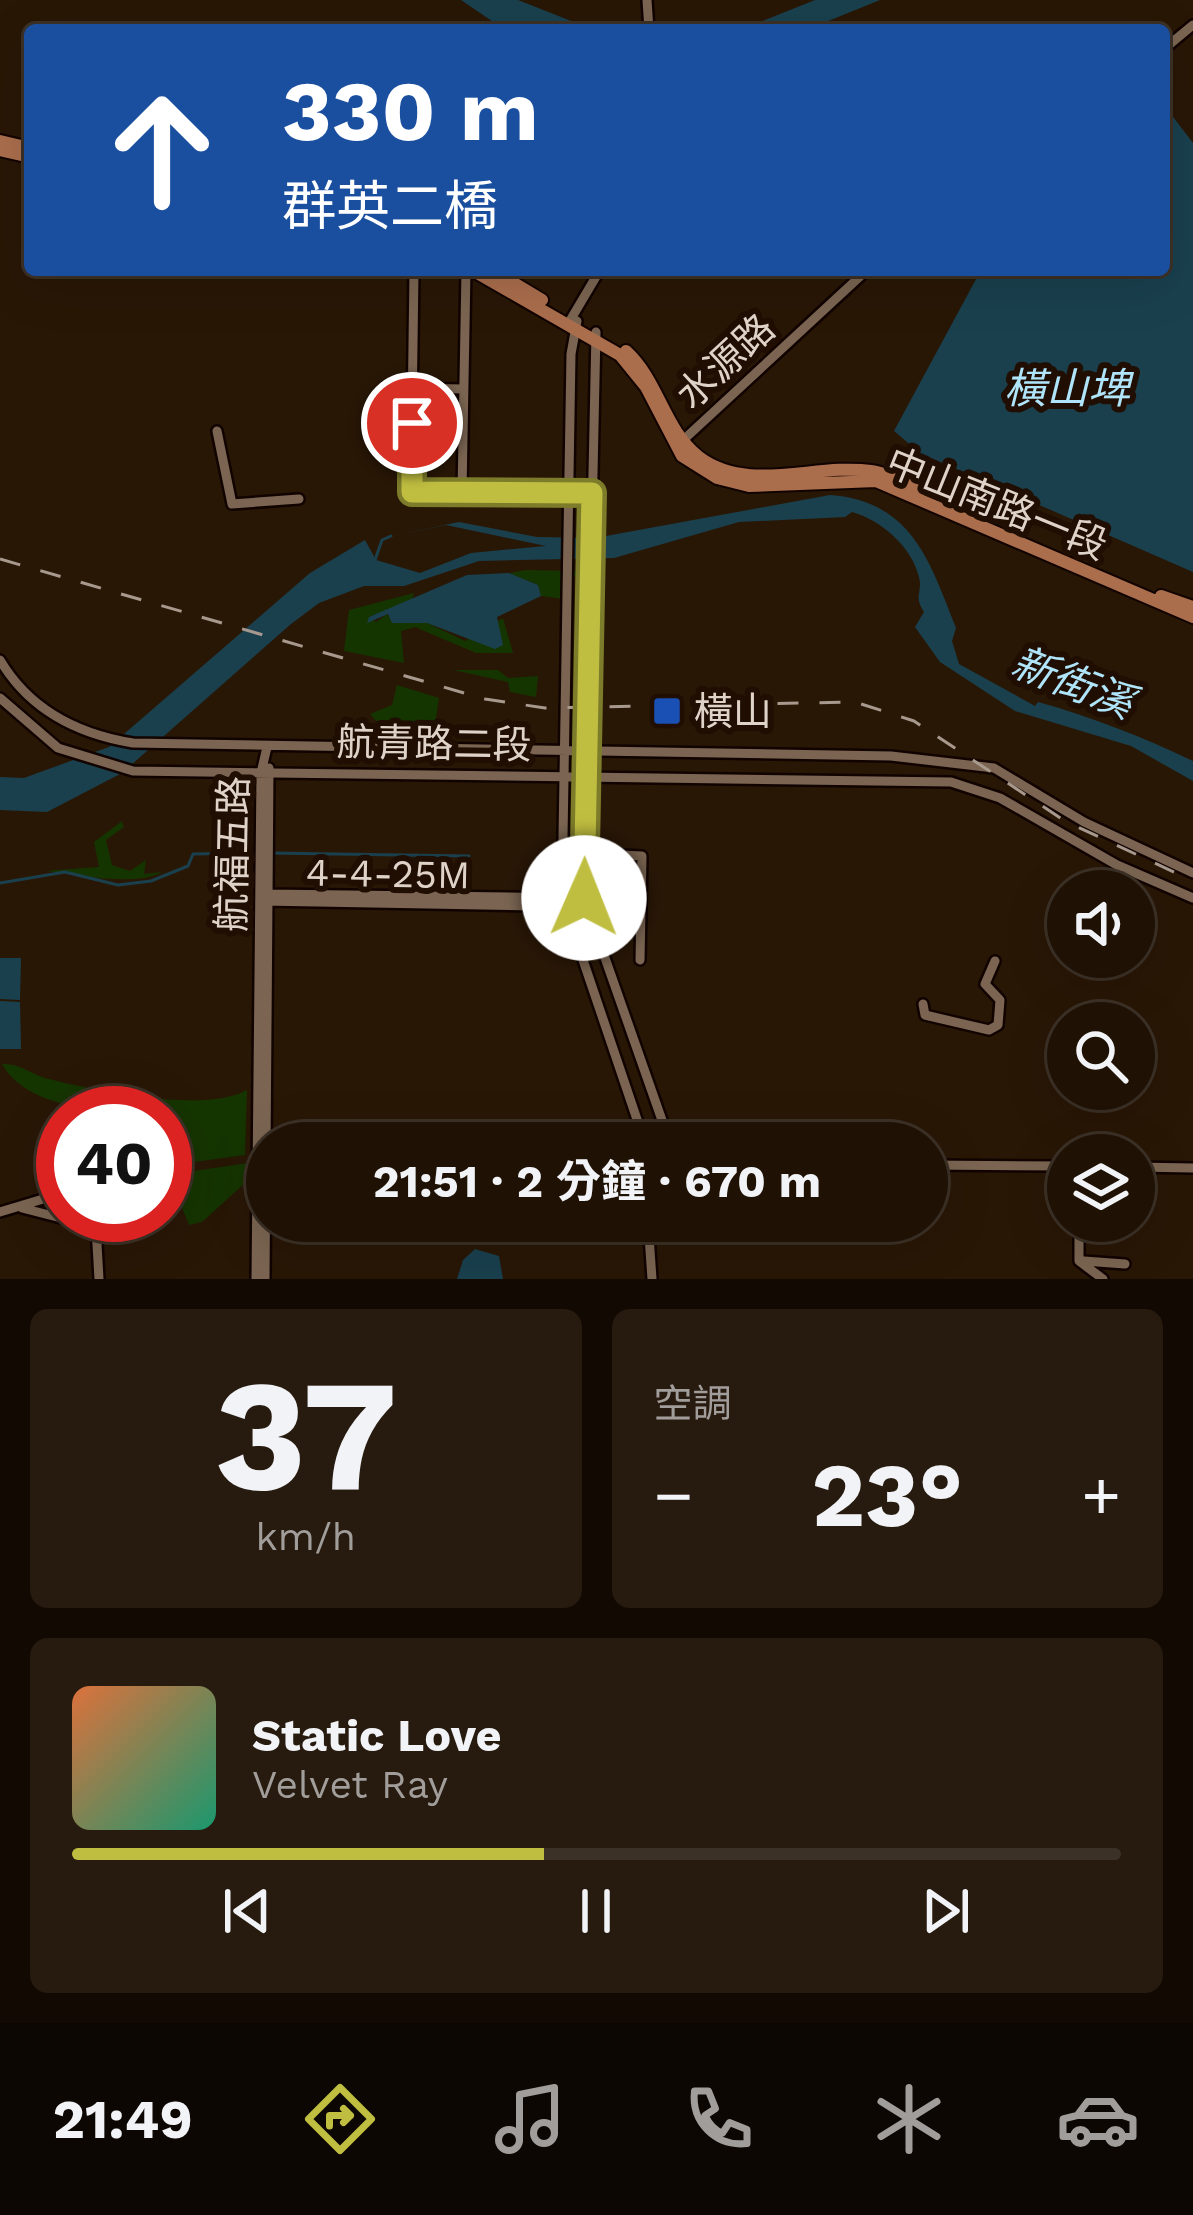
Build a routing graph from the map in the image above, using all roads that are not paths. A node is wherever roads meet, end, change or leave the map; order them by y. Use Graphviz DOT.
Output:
graph roads {
  1 [pos="414,276"];
  2 [pos="469,276"];
  3 [pos="481,276"];
  4 [pos="501,276"];
  5 [pos="597,276"];
  6 [pos="861,276"];
  7 [pos="574,323"];
  8 [pos="596,337"];
  9 [pos="412,388"];
  10 [pos="464,389"];
  11 [pos="217,430"];
  12 [pos="679,444"];
  13 [pos="462,492"];
  14 [pos="592,493"];
  15 [pos="569,494"];
  16 [pos="299,499"];
  17 [pos="1193,607"];
  18 [pos="1193,617"];
  19 [pos="0,659"];
  20 [pos="0,698"];
  21 [pos="267,747"];
  22 [pos="565,754"];
  23 [pos="586,754"];
  24 [pos="265,772"];
  25 [pos="565,774"];
  26 [pos="586,775"];
  27 [pos="597,854"];
  28 [pos="1193,873"];
  29 [pos="265,897"];
  30 [pos="1193,898"];
  31 [pos="562,902"];
  32 [pos="586,903"];
  33 [pos="640,959"];
  34 [pos="995,961"];
  35 [pos="923,1004"];
  36 [pos="263,1122"];
  37 [pos="638,1122"];
  38 [pos="663,1122"];
  39 [pos="948,1165"];
  40 [pos="1047,1166"];
  41 [pos="1155,1167"];
  42 [pos="1193,1168"];
  43 [pos="36,1203"];
  44 [pos="22,1208"];
  45 [pos="0,1212"];
  46 [pos="262,1242"];
  47 [pos="649,1242"];
  48 [pos="1079,1242"];
  49 [pos="1079,1261"];
  50 [pos="1124,1264"];
  51 [pos="99,1279"];
  52 [pos="261,1279"];
  53 [pos="652,1279"];
  54 [pos="1103,1279"];
  1 -- 9 [label="street"];
  2 -- 10 [label="street"];
  3 -- 7 [label="main road"];
  4 -- 7 [label="main road"];
  5 -- 7 [label="street"];
  6 -- 12 [label="street, 水源路"];
  7 -- 8 [label="main road"];
  7 -- 15 [label="street"];
  8 -- 12 [label="main road, 中山南路一段"];
  8 -- 14 [label="street"];
  9 -- 10 [label="street"];
  9 -- 13 [label="street"];
  10 -- 13 [label="street"];
  11 -- 16 [label="street"];
  12 -- 17 [label="main road, 中山南路一段"];
  12 -- 18 [label="main road, 中山南路一段"];
  13 -- 15 [label="street"];
  14 -- 15 [label="street"];
  14 -- 23 [label="street"];
  15 -- 22 [label="street"];
  19 -- 21 [label="street, 航青路二段"];
  20 -- 24 [label="street, 航青路二段"];
  21 -- 22 [label="street, 航青路二段"];
  21 -- 24 [label="street, 航福五路"];
  22 -- 23 [label="street, 航青路二段"];
  22 -- 25 [label="street"];
  23 -- 26 [label="street"];
  23 -- 28 [label="street, 航青路二段"];
  24 -- 25 [label="street, 航青路二段"];
  24 -- 29 [label="street, 航福五路"];
  24 -- 29 [label="street, 航福五路"];
  25 -- 26 [label="street, 航青路二段"];
  25 -- 31 [label="street"];
  26 -- 30 [label="street, 航青路二段"];
  26 -- 32 [label="street"];
  27 -- 33 [label="street"];
  29 -- 31 [label="street, 4-4-25M"];
  29 -- 36 [label="street, 航福五路"];
  31 -- 32 [label="street, 4-4-25M"];
  31 -- 37 [label="street"];
  32 -- 38 [label="street"];
  34 -- 35 [label="street"];
  39 -- 40 [label="street"];
  41 -- 42 [label="street"];
  43 -- 44 [label="street"];
  44 -- 45 [label="street"];
  44 -- 51 [label="street"];
  46 -- 52 [label="street, 航福五路"];
  47 -- 53 [label="street"];
  48 -- 49 [label="street"];
  49 -- 50 [label="street"];
  49 -- 54 [label="street"];
}
